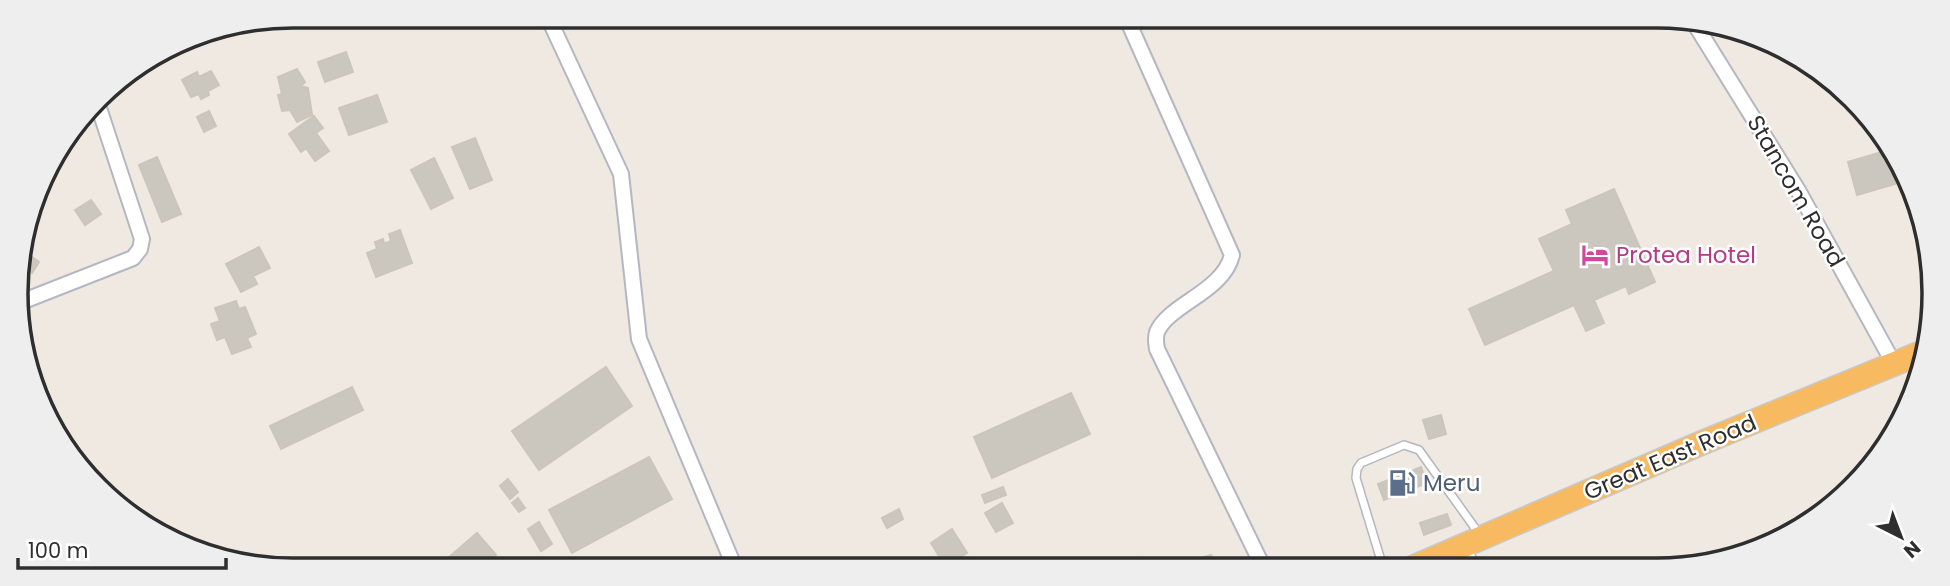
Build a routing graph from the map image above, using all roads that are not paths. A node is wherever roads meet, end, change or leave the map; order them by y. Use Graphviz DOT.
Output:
graph roads {
  1 [pos="553,28"];
  2 [pos="1131,28"];
  3 [pos="1699,31"];
  4 [pos="100,112"];
  5 [pos="28,299"];
  6 [pos="1914,356"];
  7 [pos="1894,364"];
  8 [pos="1472,551"];
  9 [pos="731,558"];
  10 [pos="1259,558"];
  11 [pos="1380,558"];
  12 [pos="1447,558"];
  1 -- 9 [label="street"];
  2 -- 10 [label="street"];
  3 -- 7 [label="street, Stancom Road"];
  4 -- 5 [label="street"];
  6 -- 7 [label="highway, Great East Road"];
  7 -- 8 [label="highway, Great East Road"];
  8 -- 11 [label="lane"];
  8 -- 12 [label="highway, Great East Road"];
}
